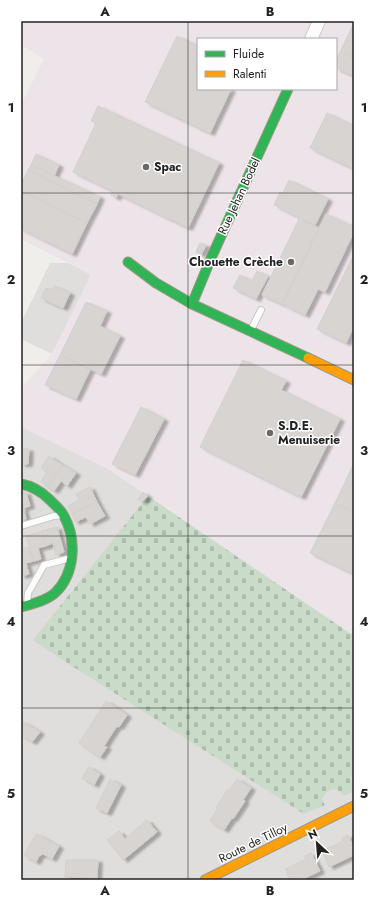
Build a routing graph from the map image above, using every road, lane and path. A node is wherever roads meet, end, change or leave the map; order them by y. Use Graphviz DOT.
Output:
graph roads {
  1 [pos="319,21"];
  2 [pos="311,38"];
  3 [pos="288,90"];
  4 [pos="128,262"];
  5 [pos="192,304"];
  6 [pos="261,310"];
  7 [pos="251,331"];
  8 [pos="354,380"];
  9 [pos="21,484"];
  10 [pos="63,514"];
  11 [pos="21,526"];
  12 [pos="72,558"];
  13 [pos="24,606"];
  14 [pos="354,806"];
  15 [pos="205,880"];
  1 -- 2 [label="street"];
  3 -- 5 [label="street, Rue Jehan Bodel"];
  4 -- 5 [label="street"];
  5 -- 7 [label="street"];
  6 -- 7 [label="lane"];
  7 -- 8 [label="street"];
  9 -- 10 [label="street"];
  10 -- 11 [label="lane"];
  10 -- 12 [label="street"];
  12 -- 13 [label="street"];
  12 -- 13 [label="lane"];
  14 -- 15 [label="street, Route de Tilloy"];
}
